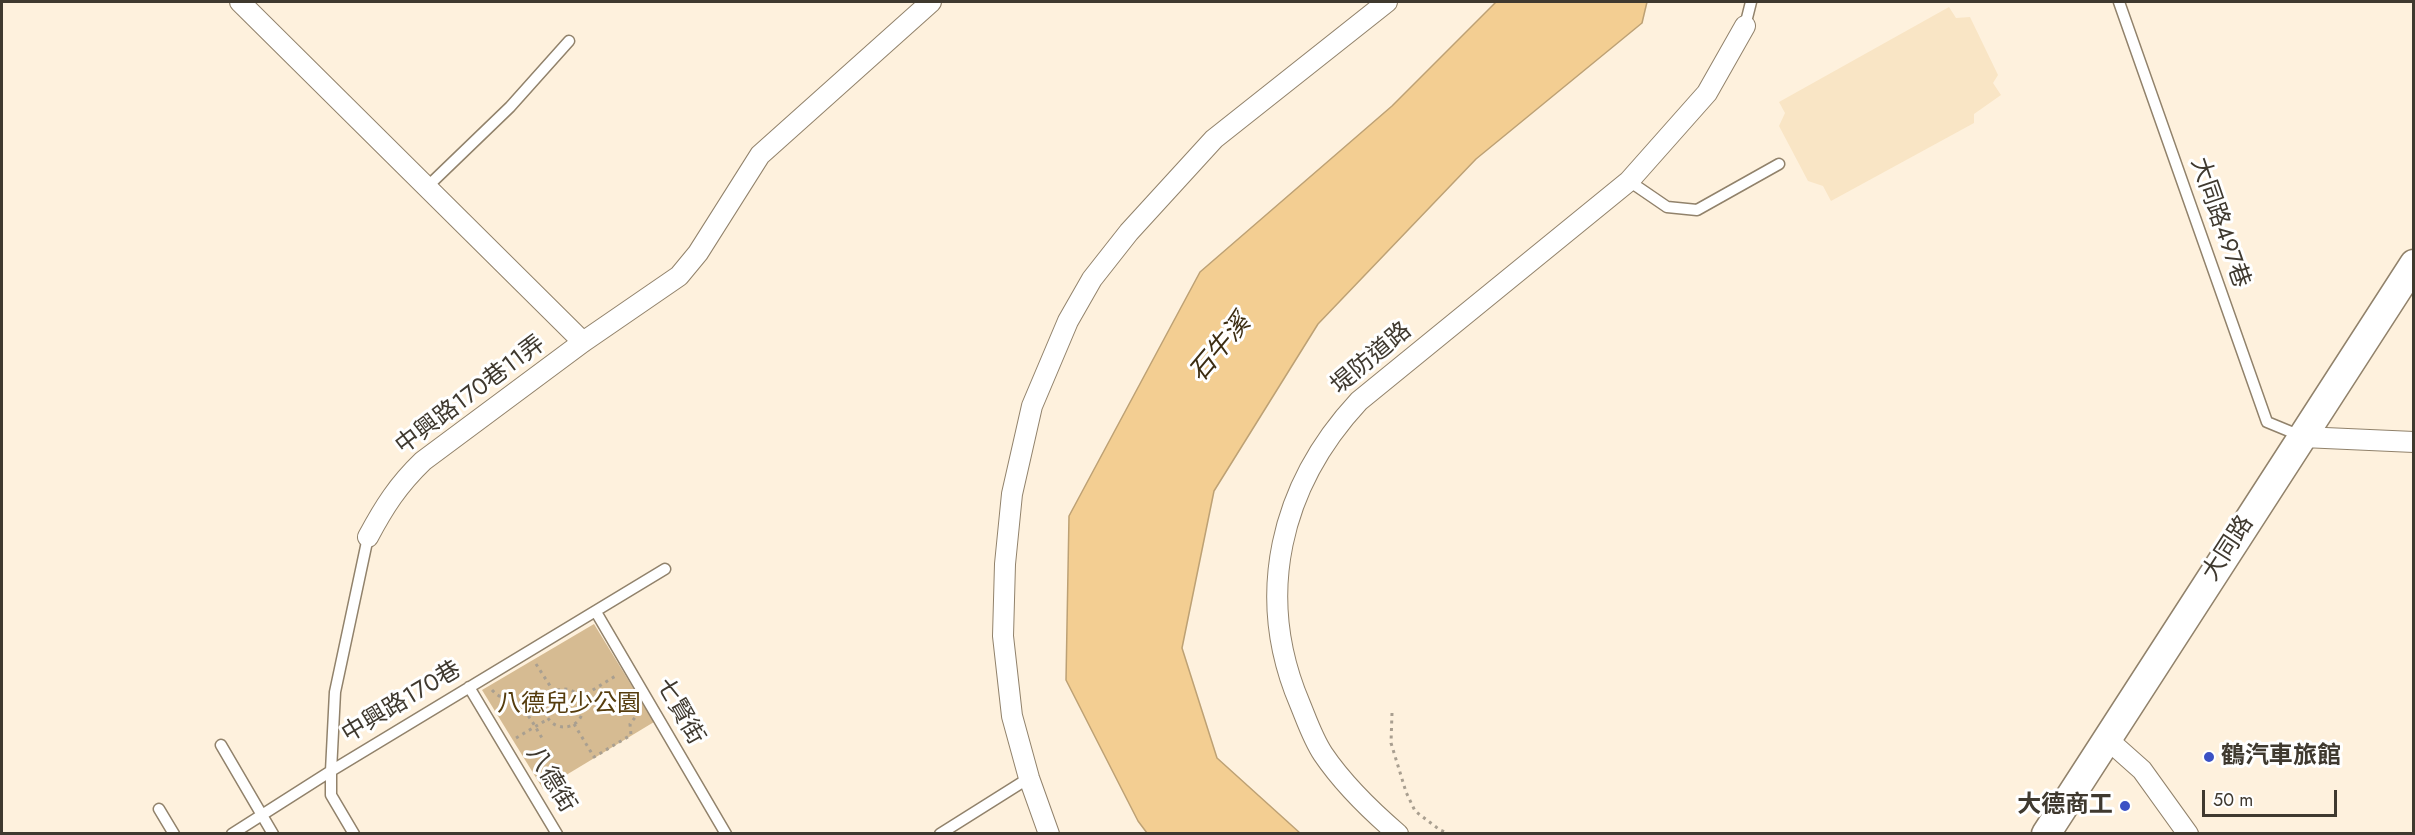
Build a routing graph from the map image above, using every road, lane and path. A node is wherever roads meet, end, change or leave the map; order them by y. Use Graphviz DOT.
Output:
graph roads {
  1 [pos="240,2"];
  2 [pos="931,2"];
  3 [pos="1387,2"];
  4 [pos="1751,2"];
  5 [pos="2119,2"];
  6 [pos="1745,26"];
  7 [pos="569,41"];
  8 [pos="1779,164"];
  9 [pos="1629,181"];
  10 [pos="427,187"];
  11 [pos="2412,268"];
  12 [pos="583,342"];
  13 [pos="2303,437"];
  14 [pos="2414,442"];
  15 [pos="368,537"];
  16 [pos="665,569"];
  17 [pos="596,612"];
  18 [pos="529,652"];
  19 [pos="629,668"];
  20 [pos="469,687"];
  21 [pos="492,690"];
  22 [pos="554,692"];
  23 [pos="580,698"];
  24 [pos="644,708"];
  25 [pos="1392,713"];
  26 [pos="548,719"];
  27 [pos="574,724"];
  28 [pos="535,727"];
  29 [pos="542,738"];
  30 [pos="2106,738"];
  31 [pos="221,746"];
  32 [pos="505,746"];
  33 [pos="331,771"];
  34 [pos="1029,778"];
  35 [pos="159,808"];
  36 [pos="262,815"];
  37 [pos="174,834"];
  38 [pos="232,834"];
  39 [pos="273,834"];
  40 [pos="354,834"];
  41 [pos="557,834"];
  42 [pos="726,834"];
  43 [pos="940,834"];
  44 [pos="1049,834"];
  45 [pos="1398,834"];
  46 [pos="1450,834"];
  47 [pos="2046,834"];
  48 [pos="2188,834"];
  1 -- 10 [label="street, 中興路170巷11弄"];
  2 -- 12 [label="street, 中興路170巷11弄"];
  3 -- 34 [label="street"];
  4 -- 6 [label="lane, 堤防道路"];
  5 -- 13 [label="lane, 大同路497巷"];
  6 -- 9 [label="street, 堤防道路"];
  7 -- 10 [label="lane"];
  8 -- 9 [label="lane"];
  9 -- 45 [label="street, 堤防道路"];
  10 -- 12 [label="street, 中興路170巷11弄"];
  11 -- 13 [label="main road, 大同路"];
  12 -- 15 [label="street, 中興路170巷11弄"];
  13 -- 14 [label="street"];
  13 -- 30 [label="main road, 大同路"];
  15 -- 33 [label="lane, 中興路170巷11弄"];
  16 -- 17 [label="lane, 中興路170巷"];
  17 -- 18 [label="lane, 中興路170巷"];
  17 -- 19 [label="lane, 七賢街"];
  18 -- 20 [label="lane, 中興路170巷"];
  18 -- 22 [label="path"];
  19 -- 23 [label="path"];
  19 -- 42 [label="lane, 七賢街"];
  20 -- 32 [label="lane, 八德街"];
  20 -- 33 [label="lane, 中興路170巷"];
  21 -- 28 [label="path"];
  23 -- 27 [label="path"];
  23 -- 27 [label="path"];
  24 -- 27 [label="path"];
  25 -- 46 [label="path"];
  26 -- 28 [label="path"];
  28 -- 29 [label="path"];
  28 -- 32 [label="path"];
  30 -- 47 [label="main road, 大同路"];
  30 -- 48 [label="street"];
  31 -- 36 [label="lane"];
  32 -- 41 [label="lane, 八德街"];
  33 -- 36 [label="lane, 中興路170巷"];
  33 -- 40 [label="lane, 中興路170巷11弄"];
  34 -- 43 [label="lane"];
  34 -- 44 [label="street"];
  35 -- 37 [label="lane"];
  36 -- 38 [label="lane, 中興路170巷"];
  36 -- 39 [label="lane"];
}
